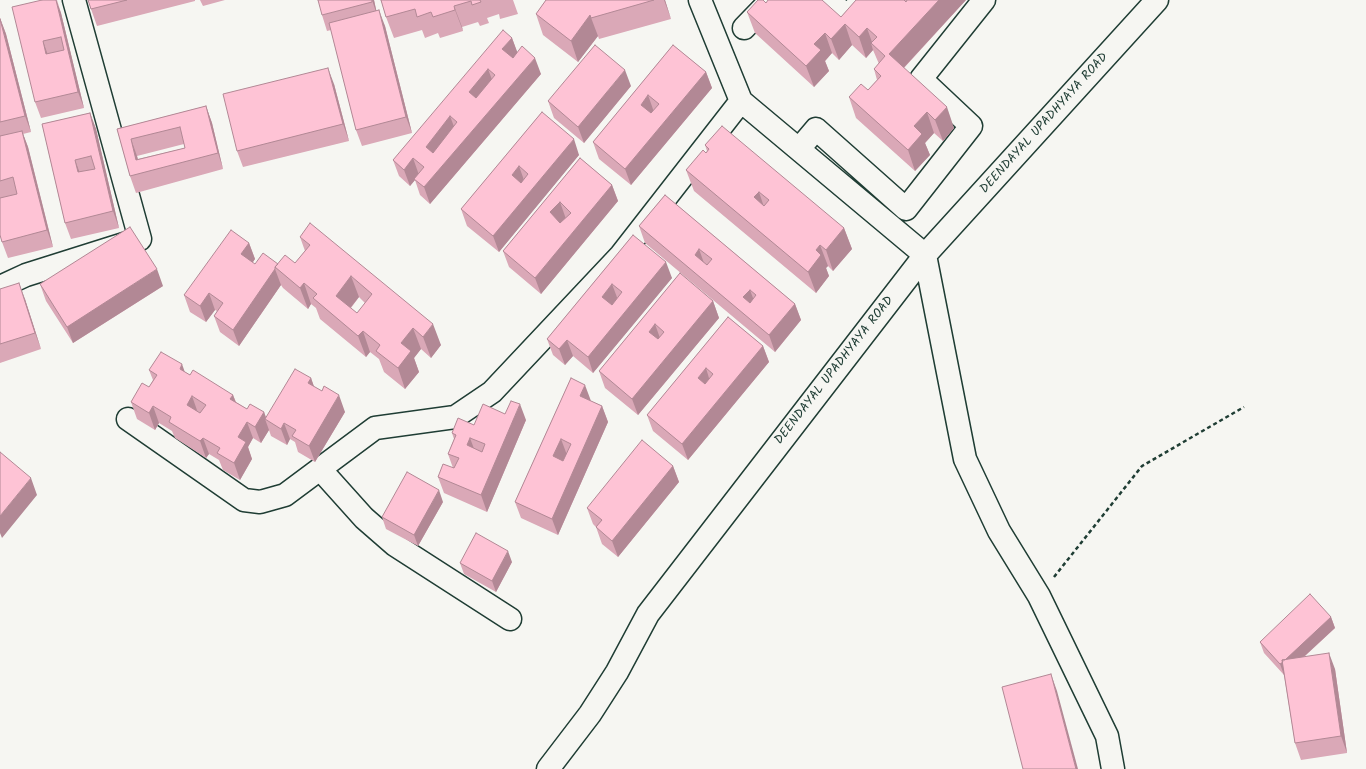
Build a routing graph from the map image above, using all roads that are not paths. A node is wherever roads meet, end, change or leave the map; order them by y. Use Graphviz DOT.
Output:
graph roads {
  1 [pos="74,0"];
  2 [pos="700,0"];
  3 [pos="771,0"];
  4 [pos="826,0"];
  5 [pos="862,0"];
  6 [pos="984,0"];
  7 [pos="1158,0"];
  8 [pos="744,28"];
  9 [pos="741,101"];
  10 [pos="799,149"];
  11 [pos="925,255"];
  12 [pos="0,287"];
  13 [pos="128,419"];
  14 [pos="320,469"];
  15 [pos="510,619"];
  16 [pos="548,769"];
  17 [pos="1113,769"];
  1 -- 12 [label="street"];
  2 -- 9 [label="street"];
  3 -- 8 [label="street"];
  4 -- 5 [label="street"];
  6 -- 10 [label="street"];
  7 -- 11 [label="street, DEENDAYAL UPADHYAYA ROAD"];
  9 -- 10 [label="street"];
  9 -- 14 [label="street"];
  10 -- 11 [label="street"];
  11 -- 16 [label="street, DEENDAYAL UPADHYAYA ROAD"];
  11 -- 17 [label="street"];
  13 -- 14 [label="street"];
  14 -- 15 [label="street"];
}
